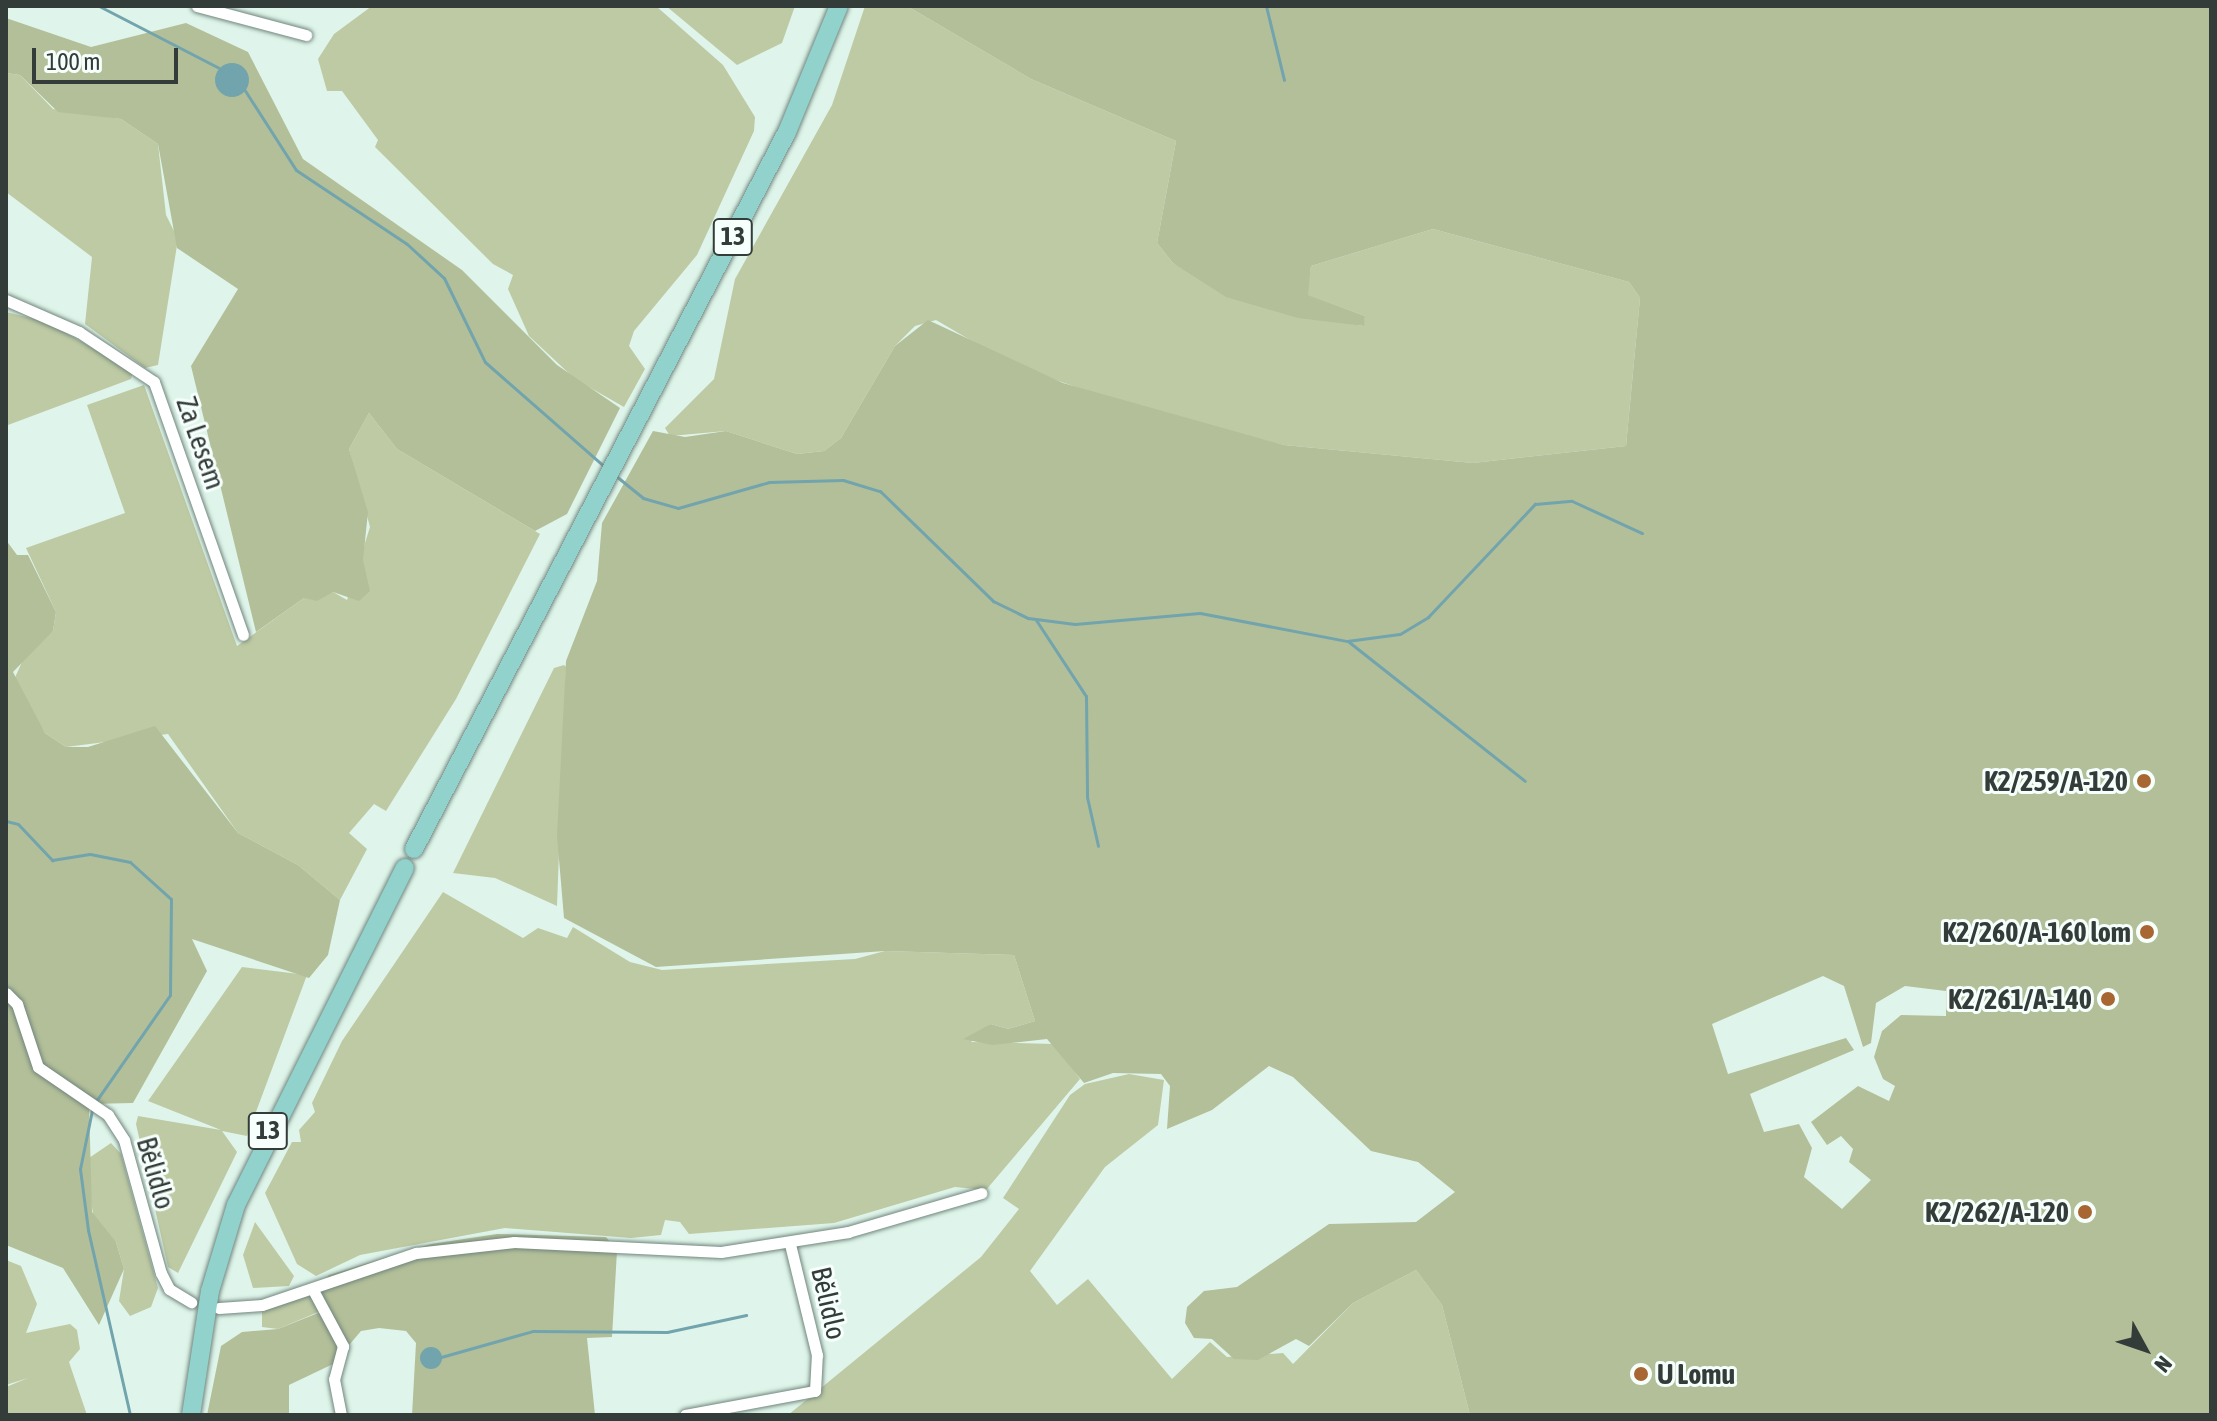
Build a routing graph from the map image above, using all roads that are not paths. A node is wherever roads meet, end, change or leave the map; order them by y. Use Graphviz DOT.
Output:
graph roads {
  1 [pos="197,6"];
  2 [pos="839,6"];
  3 [pos="306,35"];
  4 [pos="6,300"];
  5 [pos="243,635"];
  6 [pos="414,849"];
  7 [pos="405,868"];
  8 [pos="6,993"];
  9 [pos="981,1193"];
  10 [pos="790,1244"];
  11 [pos="313,1290"];
  12 [pos="191,1302"];
  13 [pos="219,1308"];
  14 [pos="191,1415"];
  15 [pos="341,1415"];
  16 [pos="685,1415"];
  1 -- 3 [label="street"];
  2 -- 6 [label="main road, 13"];
  4 -- 5 [label="street, Za Lesem"];
  7 -- 14 [label="main road, 13"];
  8 -- 12 [label="street, Bělidlo"];
  9 -- 10 [label="street, Bělidlo"];
  10 -- 11 [label="street"];
  10 -- 16 [label="street, Bělidlo"];
  11 -- 13 [label="street"];
  11 -- 15 [label="street"];
}
